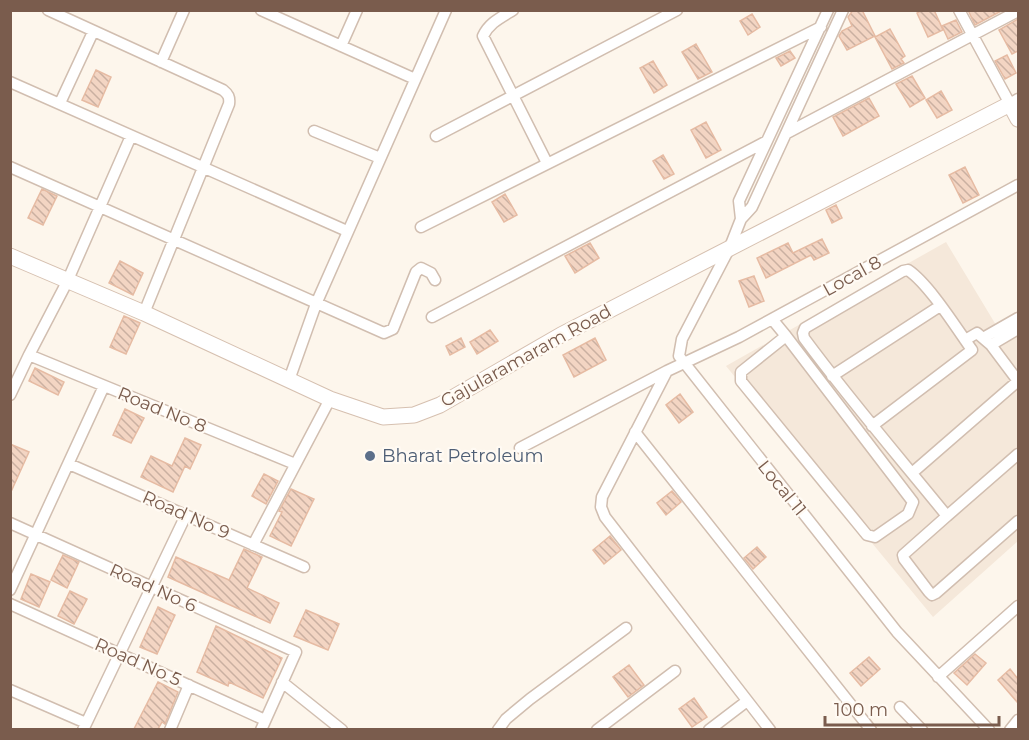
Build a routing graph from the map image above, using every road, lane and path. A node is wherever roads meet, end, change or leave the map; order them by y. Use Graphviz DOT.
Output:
graph roads {
  1 [pos="48,10"];
  2 [pos="184,10"];
  3 [pos="357,10"];
  4 [pos="446,10"];
  5 [pos="513,10"];
  6 [pos="677,10"];
  7 [pos="828,10"];
  8 [pos="958,10"];
  9 [pos="1018,11"];
  10 [pos="266,12"];
  11 [pos="845,12"];
  12 [pos="821,27"];
  13 [pos="93,32"];
  14 [pos="973,36"];
  15 [pos="341,46"];
  16 [pos="161,62"];
  17 [pos="415,79"];
  18 [pos="10,82"];
  19 [pos="514,96"];
  20 [pos="1014,102"];
  21 [pos="60,104"];
  22 [pos="784,106"];
  23 [pos="797,111"];
  24 [pos="1018,119"];
  25 [pos="314,131"];
  26 [pos="787,133"];
  27 [pos="131,136"];
  28 [pos="436,136"];
  29 [pos="767,141"];
  30 [pos="380,158"];
  31 [pos="547,163"];
  32 [pos="10,167"];
  33 [pos="204,168"];
  34 [pos="1018,185"];
  35 [pos="100,206"];
  36 [pos="741,219"];
  37 [pos="421,227"];
  38 [pos="347,231"];
  39 [pos="174,241"];
  40 [pos="730,247"];
  41 [pos="10,256"];
  42 [pos="435,280"];
  43 [pos="67,282"];
  44 [pos="316,304"];
  45 [pos="940,306"];
  46 [pos="144,313"];
  47 [pos="432,317"];
  48 [pos="1018,318"];
  49 [pos="772,319"];
  50 [pos="1018,329"];
  51 [pos="786,336"];
  52 [pos="965,340"];
  53 [pos="987,342"];
  54 [pos="29,355"];
  55 [pos="684,364"];
  56 [pos="667,371"];
  57 [pos="832,376"];
  58 [pos="289,380"];
  59 [pos="1018,381"];
  60 [pos="104,386"];
  61 [pos="10,395"];
  62 [pos="330,399"];
  63 [pos="872,426"];
  64 [pos="635,432"];
  65 [pos="520,448"];
  66 [pos="1018,454"];
  67 [pos="69,464"];
  68 [pos="295,464"];
  69 [pos="912,473"];
  70 [pos="186,515"];
  71 [pos="947,516"];
  72 [pos="1018,521"];
  73 [pos="10,523"];
  74 [pos="36,535"];
  75 [pos="253,545"];
  76 [pos="304,567"];
  77 [pos="152,587"];
  78 [pos="10,590"];
  79 [pos="10,604"];
  80 [pos="1018,606"];
  81 [pos="626,628"];
  82 [pos="120,654"];
  83 [pos="675,670"];
  84 [pos="938,677"];
  85 [pos="282,682"];
  86 [pos="189,685"];
  87 [pos="10,690"];
  88 [pos="747,701"];
  89 [pos="900,707"];
  90 [pos="1018,720"];
  91 [pos="263,725"];
  92 [pos="84,726"];
  93 [pos="170,729"];
  94 [pos="342,729"];
  95 [pos="498,729"];
  96 [pos="597,729"];
  97 [pos="709,729"];
  98 [pos="770,729"];
  99 [pos="871,729"];
  100 [pos="922,729"];
  101 [pos="989,729"];
  102 [pos="1010,729"];
  1 -- 13 [label="street"];
  2 -- 16 [label="street"];
  3 -- 15 [label="street"];
  4 -- 17 [label="street"];
  5 -- 19 [label="street"];
  6 -- 19 [label="street"];
  7 -- 12 [label="street"];
  8 -- 14 [label="street"];
  9 -- 14 [label="street"];
  10 -- 15 [label="street"];
  11 -- 23 [label="street"];
  12 -- 22 [label="street"];
  12 -- 31 [label="street"];
  13 -- 16 [label="street"];
  13 -- 21 [label="street"];
  14 -- 20 [label="street"];
  14 -- 26 [label="street"];
  15 -- 17 [label="street"];
  16 -- 33 [label="street"];
  17 -- 30 [label="street"];
  18 -- 21 [label="street"];
  19 -- 28 [label="street"];
  19 -- 31 [label="street"];
  20 -- 24 [label="main road"];
  20 -- 40 [label="main road, Gajularamaram Road"];
  21 -- 27 [label="street"];
  22 -- 23 [label="street"];
  22 -- 29 [label="street"];
  23 -- 26 [label="street"];
  25 -- 30 [label="street"];
  26 -- 36 [label="street"];
  27 -- 33 [label="street"];
  27 -- 35 [label="street"];
  29 -- 36 [label="street"];
  29 -- 47 [label="street"];
  30 -- 38 [label="street"];
  31 -- 37 [label="street"];
  32 -- 35 [label="street"];
  33 -- 38 [label="street"];
  33 -- 39 [label="street"];
  34 -- 49 [label="street, Local 8"];
  35 -- 39 [label="street"];
  35 -- 43 [label="street"];
  36 -- 40 [label="street"];
  38 -- 44 [label="street"];
  39 -- 44 [label="street"];
  39 -- 46 [label="street"];
  40 -- 55 [label="street"];
  40 -- 62 [label="main road, Gajularamaram Road"];
  41 -- 43 [label="main road, Gajularamaram Road"];
  42 -- 44 [label="street"];
  43 -- 46 [label="main road, Gajularamaram Road"];
  43 -- 54 [label="street"];
  44 -- 58 [label="street"];
  45 -- 52 [label="street"];
  45 -- 57 [label="street"];
  45 -- 57 [label="street"];
  46 -- 58 [label="main road, Gajularamaram Road"];
  48 -- 53 [label="street"];
  49 -- 51 [label="street"];
  49 -- 55 [label="street, Local 8"];
  50 -- 53 [label="street"];
  51 -- 51 [label="street"];
  52 -- 53 [label="street"];
  52 -- 63 [label="street"];
  53 -- 59 [label="street"];
  54 -- 60 [label="street, Road No 8"];
  54 -- 61 [label="street"];
  55 -- 56 [label="street, Local 8"];
  55 -- 84 [label="street, Local 11"];
  56 -- 64 [label="street"];
  56 -- 65 [label="street, Local 8"];
  57 -- 63 [label="street"];
  58 -- 62 [label="main road, Gajularamaram Road"];
  59 -- 69 [label="street"];
  60 -- 67 [label="street"];
  60 -- 68 [label="street, Road No 8"];
  62 -- 68 [label="street"];
  63 -- 69 [label="street"];
  64 -- 88 [label="street"];
  64 -- 99 [label="street"];
  66 -- 71 [label="street"];
  67 -- 70 [label="street, Road No 9"];
  67 -- 74 [label="street"];
  68 -- 75 [label="street"];
  69 -- 71 [label="street"];
  70 -- 75 [label="street, Road No 9"];
  70 -- 77 [label="street"];
  71 -- 72 [label="street"];
  73 -- 74 [label="street, Road No 6"];
  74 -- 77 [label="street, Road No 6"];
  74 -- 78 [label="street"];
  75 -- 76 [label="street, Road No 9"];
  77 -- 82 [label="street"];
  77 -- 85 [label="street, Road No 6"];
  79 -- 82 [label="street, Road No 5"];
  80 -- 84 [label="street"];
  81 -- 95 [label="street"];
  82 -- 86 [label="street, Road No 5"];
  82 -- 92 [label="street"];
  83 -- 96 [label="street"];
  84 -- 101 [label="street, Local 11"];
  85 -- 91 [label="street"];
  85 -- 94 [label="street"];
  86 -- 91 [label="street, Road No 5"];
  86 -- 93 [label="street"];
  87 -- 92 [label="street"];
  88 -- 97 [label="street"];
  88 -- 98 [label="street"];
  89 -- 100 [label="street"];
  90 -- 102 [label="street"];
}
